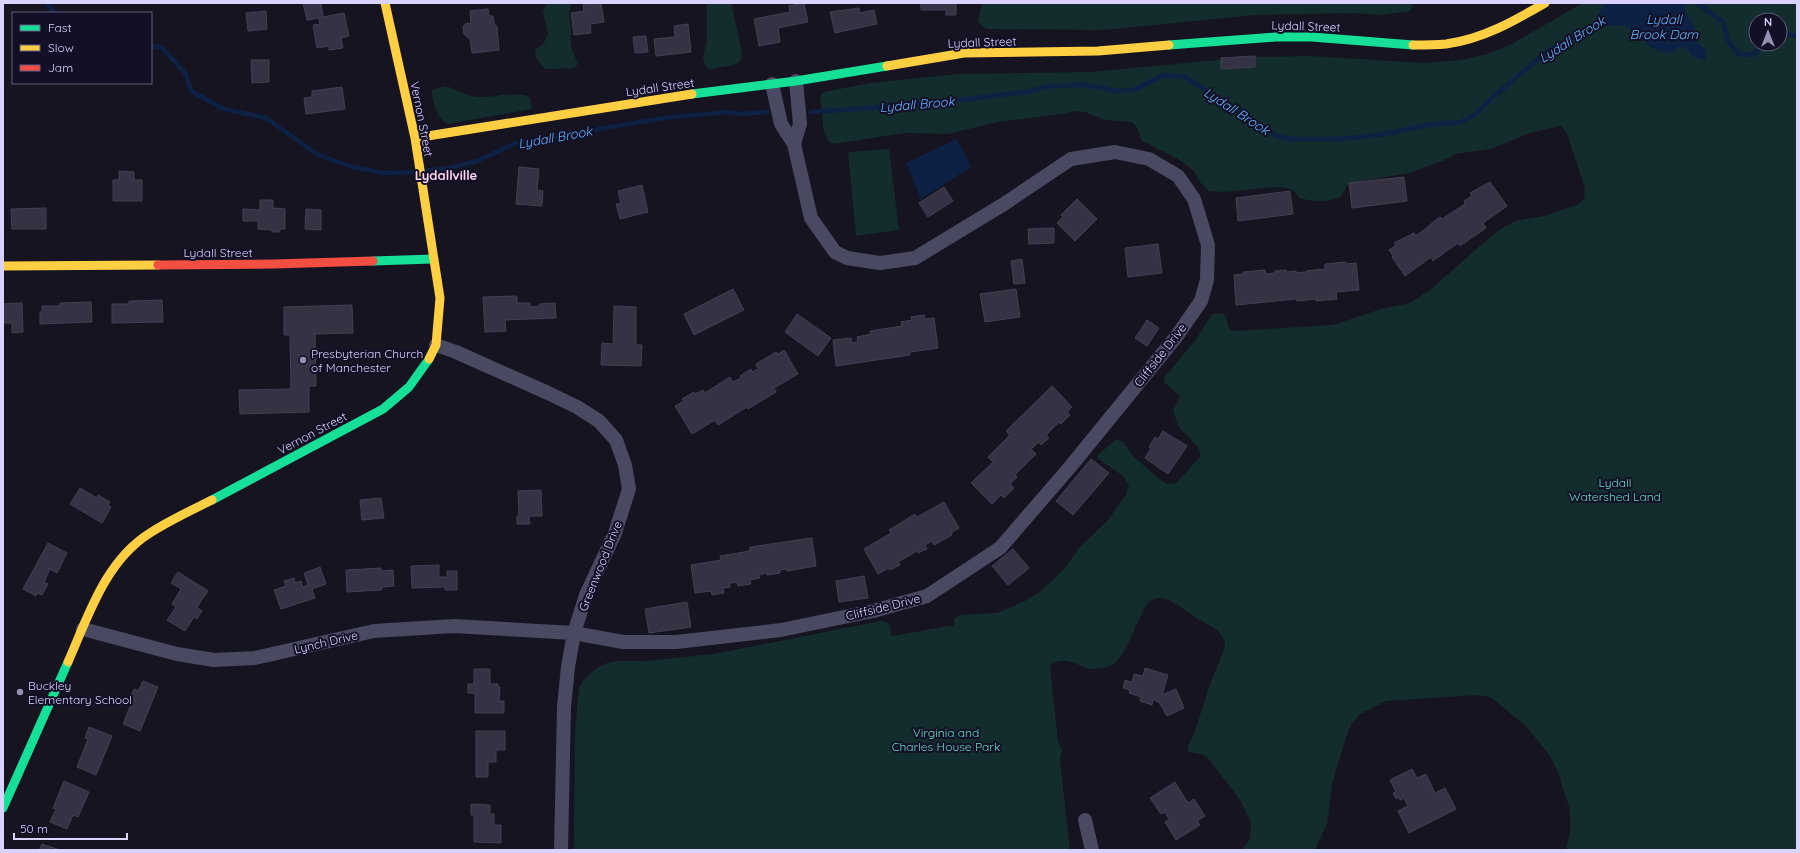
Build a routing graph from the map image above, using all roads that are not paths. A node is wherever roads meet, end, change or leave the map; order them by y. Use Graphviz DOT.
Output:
graph roads {
  1 [pos="385,3"];
  2 [pos="1545,3"];
  3 [pos="796,81"];
  4 [pos="772,84"];
  5 [pos="415,138"];
  6 [pos="794,144"];
  7 [pos="432,259"];
  8 [pos="3,266"];
  9 [pos="436,345"];
  10 [pos="83,629"];
  11 [pos="574,634"];
  12 [pos="3,808"];
  13 [pos="1085,820"];
  14 [pos="561,850"];
  15 [pos="1092,850"];
  1 -- 5 [label="street, Vernon Street"];
  2 -- 3 [label="street, Lydall Street"];
  3 -- 4 [label="street, Lydall Street"];
  3 -- 6 [label="street, Cliffside Drive"];
  4 -- 5 [label="street, Lydall Street"];
  4 -- 6 [label="street, Cliffside Drive"];
  5 -- 7 [label="street, Vernon Street"];
  6 -- 11 [label="street, Cliffside Drive"];
  7 -- 8 [label="street, Lydall Street"];
  7 -- 9 [label="street, Vernon Street"];
  9 -- 10 [label="street, Vernon Street"];
  9 -- 11 [label="street, Greenwood Drive"];
  10 -- 11 [label="street, Lynch Drive"];
  10 -- 12 [label="street, Vernon Street"];
  11 -- 14 [label="street, Greenwood Drive"];
  13 -- 15 [label="street"];
}
